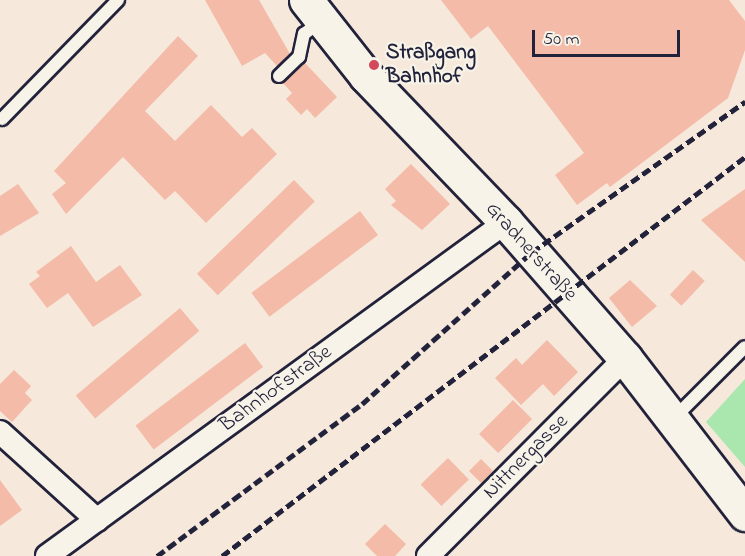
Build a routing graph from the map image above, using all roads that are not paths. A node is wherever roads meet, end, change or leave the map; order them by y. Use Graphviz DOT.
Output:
graph roads {
  1 [pos="118,0"];
  2 [pos="314,11"];
  3 [pos="279,76"];
  4 [pos="2,119"];
  5 [pos="506,222"];
  6 [pos="745,347"];
  7 [pos="625,358"];
  8 [pos="674,419"];
  9 [pos="0,432"];
  10 [pos="745,514"];
  11 [pos="97,520"];
  12 [pos="47,556"];
  13 [pos="428,556"];
  1 -- 4 [label="lane"];
  2 -- 3 [label="lane"];
  2 -- 5 [label="main road, Gradnerstraße"];
  5 -- 7 [label="main road, Gradnerstraße"];
  5 -- 11 [label="street, Bahnhofstraße"];
  6 -- 8 [label="lane"];
  7 -- 8 [label="main road, Gradnerstraße"];
  7 -- 13 [label="street, Nittnergasse"];
  8 -- 10 [label="main road, Gradnerstraße"];
  9 -- 11 [label="street"];
  11 -- 12 [label="street, Bahnhofstraße"];
}
